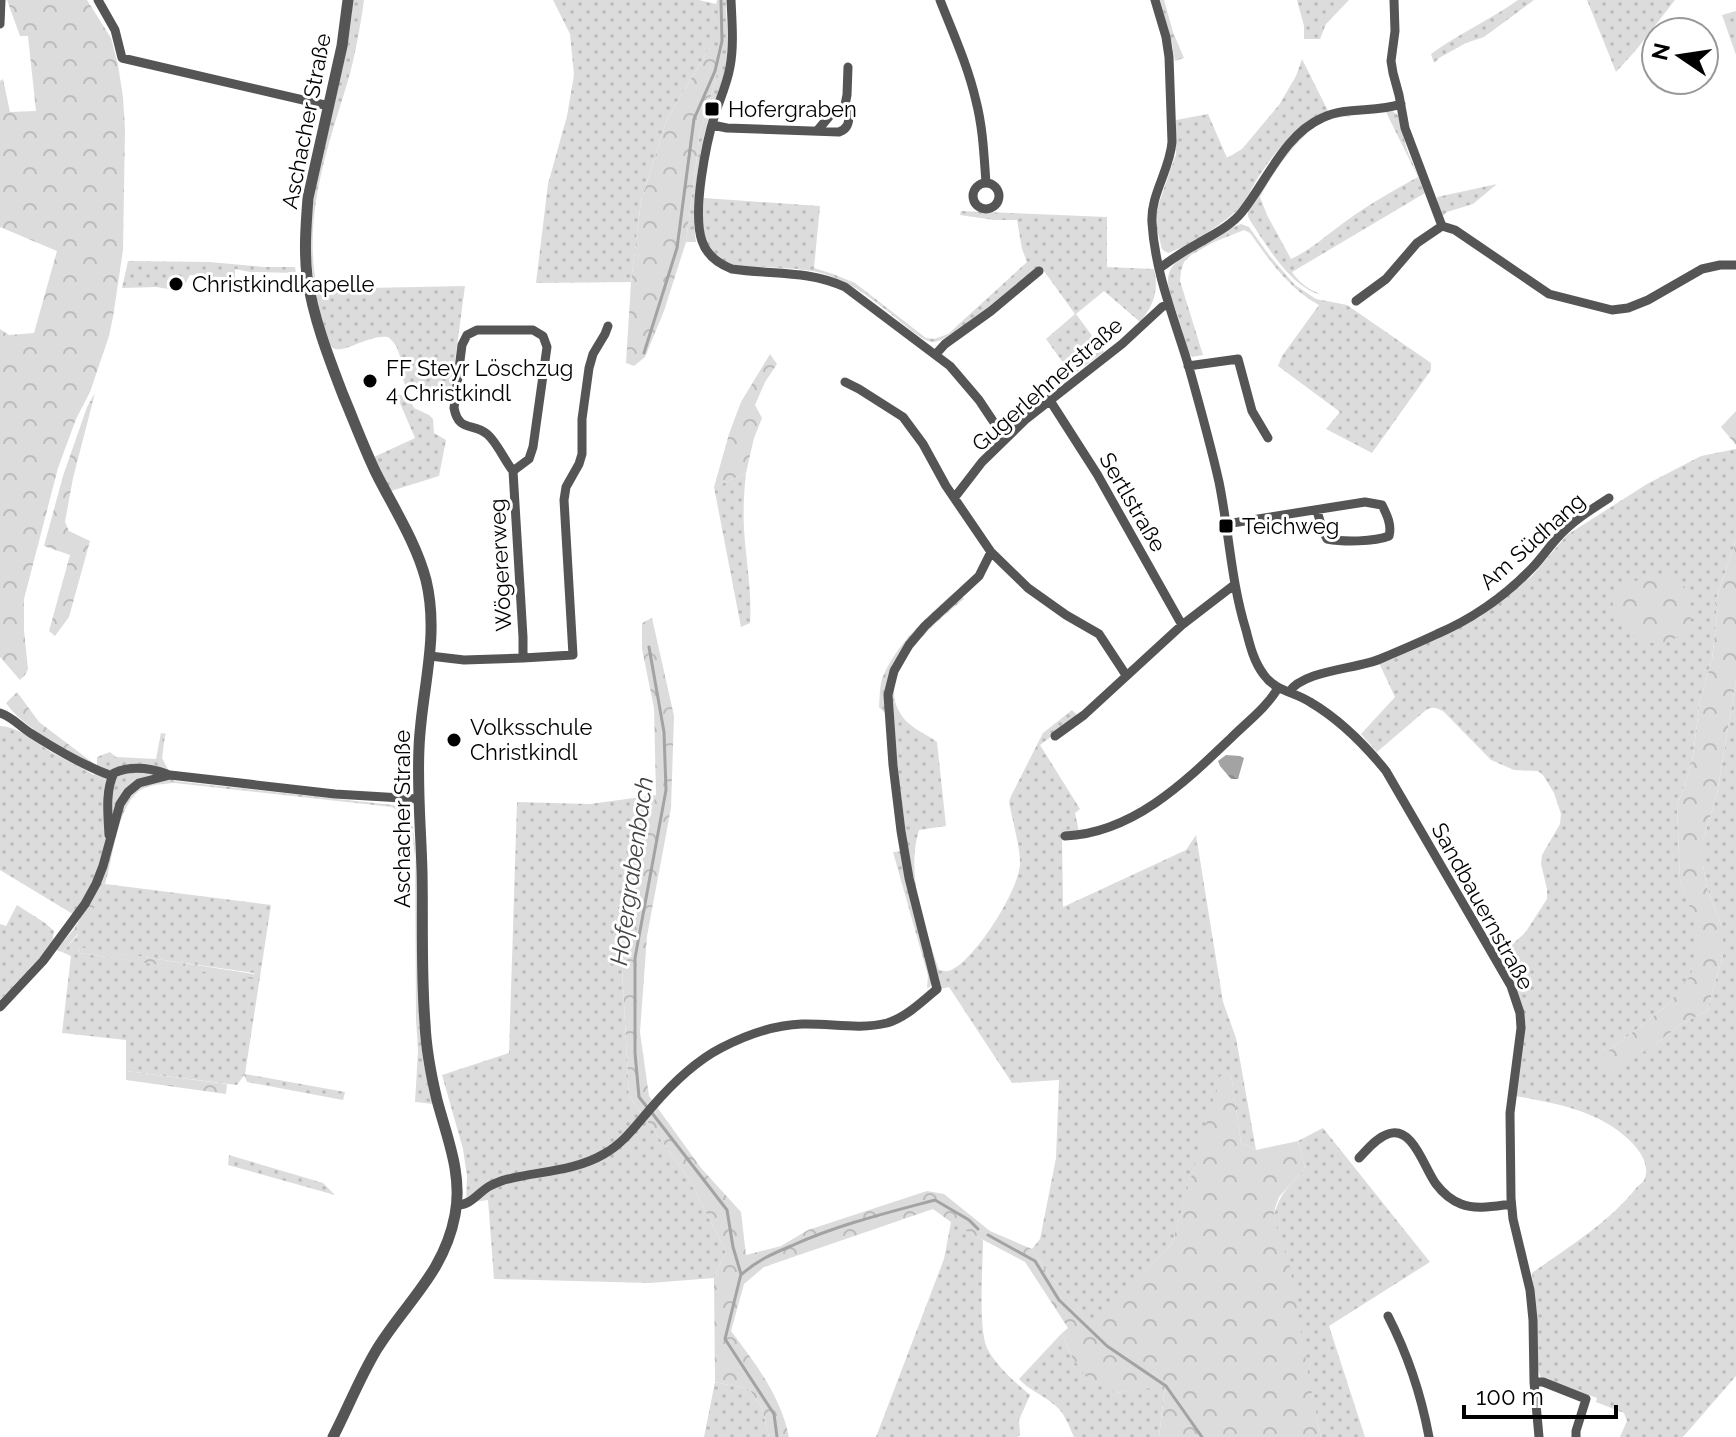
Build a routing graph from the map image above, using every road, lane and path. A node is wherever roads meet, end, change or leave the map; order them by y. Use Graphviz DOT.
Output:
graph roads {
  1 [pos="1,0"];
  2 [pos="98,0"];
  3 [pos="348,0"];
  4 [pos="731,0"];
  5 [pos="940,0"];
  6 [pos="1155,0"];
  7 [pos="1394,0"];
  8 [pos="0,24"];
  9 [pos="848,67"];
  10 [pos="1401,104"];
  11 [pos="329,106"];
  12 [pos="844,110"];
  13 [pos="712,125"];
  14 [pos="817,131"];
  15 [pos="986,183"];
  16 [pos="1442,226"];
  17 [pos="1736,265"];
  18 [pos="1160,268"];
  19 [pos="1039,271"];
  20 [pos="1356,301"];
  21 [pos="1168,304"];
  22 [pos="608,326"];
  23 [pos="936,354"];
  24 [pos="1188,366"];
  25 [pos="845,382"];
  26 [pos="1049,399"];
  27 [pos="1268,438"];
  28 [pos="1005,439"];
  29 [pos="513,471"];
  30 [pos="955,497"];
  31 [pos="1609,498"];
  32 [pos="1317,511"];
  33 [pos="1226,524"];
  34 [pos="991,552"];
  35 [pos="1234,585"];
  36 [pos="1182,625"];
  37 [pos="430,656"];
  38 [pos="523,658"];
  39 [pos="1126,675"];
  40 [pos="1278,688"];
  41 [pos="1289,692"];
  42 [pos="0,713"];
  43 [pos="1055,736"];
  44 [pos="170,775"];
  45 [pos="112,776"];
  46 [pos="418,799"];
  47 [pos="1065,836"];
  48 [pos="110,841"];
  49 [pos="0,1007"];
  50 [pos="1359,1158"];
  51 [pos="1511,1204"];
  52 [pos="457,1205"];
  53 [pos="1388,1316"];
  54 [pos="1534,1382"];
  55 [pos="333,1437"];
  56 [pos="1429,1437"];
  57 [pos="1539,1437"];
  58 [pos="1576,1437"];
  1 -- 8 [label="street"];
  2 -- 11 [label="street"];
  3 -- 11 [label="street, Aschacher Straße"];
  4 -- 13 [label="street"];
  5 -- 15 [label="street"];
  6 -- 18 [label="street"];
  7 -- 10 [label="street"];
  9 -- 12 [label="street"];
  10 -- 16 [label="street"];
  10 -- 18 [label="street"];
  11 -- 37 [label="street, Aschacher Straße"];
  12 -- 14 [label="street"];
  12 -- 14 [label="street"];
  13 -- 14 [label="street"];
  13 -- 23 [label="street"];
  16 -- 17 [label="street"];
  16 -- 20 [label="street"];
  18 -- 21 [label="street"];
  19 -- 23 [label="street"];
  21 -- 24 [label="street"];
  21 -- 26 [label="street, Gugerlehnerstraße"];
  22 -- 38 [label="street, Wögererweg"];
  23 -- 28 [label="street"];
  24 -- 27 [label="street"];
  24 -- 33 [label="street"];
  25 -- 30 [label="street"];
  26 -- 28 [label="street, Gugerlehnerstraße"];
  26 -- 36 [label="street, Sertlstraße"];
  28 -- 30 [label="street, Gugerlehnerstraße"];
  29 -- 29 [label="street, Wögererweg"];
  29 -- 38 [label="street, Wögererweg"];
  30 -- 34 [label="street"];
  31 -- 41 [label="street, Am Südhang"];
  32 -- 32 [label="street"];
  32 -- 33 [label="street"];
  33 -- 35 [label="street"];
  34 -- 39 [label="street"];
  34 -- 52 [label="street"];
  35 -- 36 [label="street"];
  35 -- 40 [label="street"];
  36 -- 39 [label="street"];
  37 -- 38 [label="street, Wögererweg"];
  37 -- 46 [label="street, Aschacher Straße"];
  39 -- 43 [label="street"];
  40 -- 41 [label="street, Sandbauernstraße"];
  40 -- 47 [label="street"];
  41 -- 51 [label="street, Sandbauernstraße"];
  42 -- 45 [label="street"];
  44 -- 45 [label="street"];
  44 -- 46 [label="street"];
  44 -- 48 [label="street"];
  45 -- 48 [label="street"];
  46 -- 52 [label="street, Aschacher Straße"];
  48 -- 49 [label="street"];
  50 -- 51 [label="street"];
  51 -- 54 [label="street, Sandbauernstraße"];
  52 -- 55 [label="street, Aschacher Straße"];
  53 -- 56 [label="street"];
  54 -- 57 [label="street, Sandbauernstraße"];
  54 -- 58 [label="street"];
}
